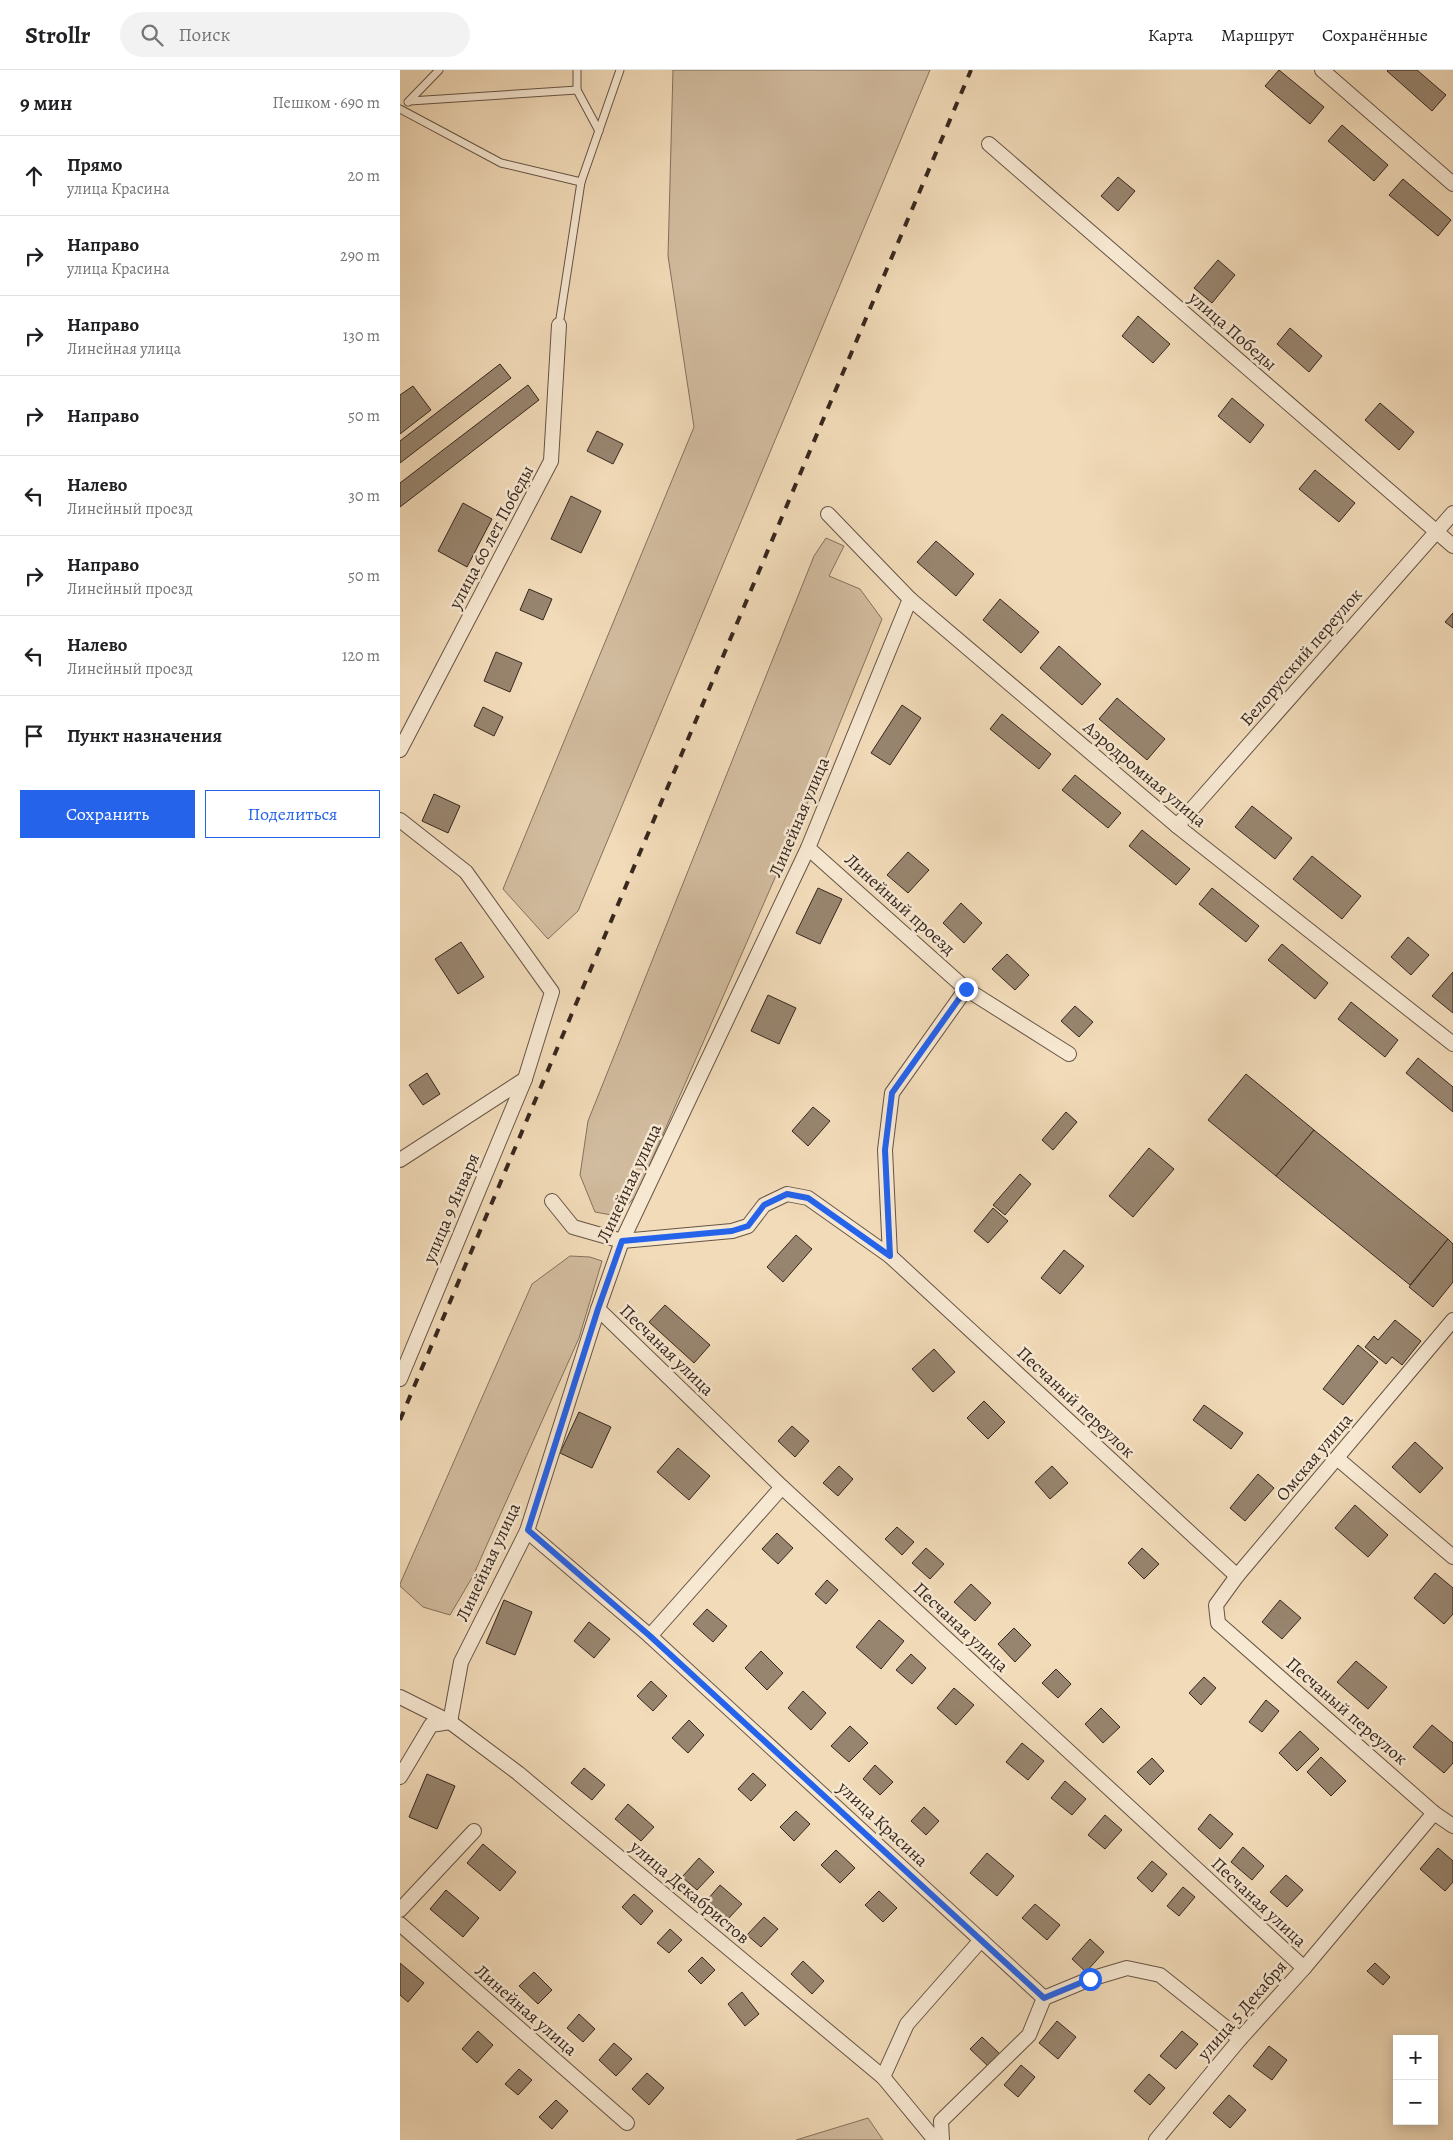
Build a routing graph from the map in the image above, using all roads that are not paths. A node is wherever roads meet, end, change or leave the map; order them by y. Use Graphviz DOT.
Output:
graph roads {
  1 [pos="439,70"];
  2 [pos="577,70"];
  3 [pos="620,70"];
  4 [pos="1322,70"];
  5 [pos="577,90"];
  6 [pos="410,100"];
  7 [pos="401,109"];
  8 [pos="599,131"];
  9 [pos="989,144"];
  10 [pos="581,182"];
  11 [pos="1453,184"];
  12 [pos="559,325"];
  13 [pos="1453,513"];
  14 [pos="828,514"];
  15 [pos="1436,532"];
  16 [pos="1453,546"];
  17 [pos="910,600"];
  18 [pos="400,750"];
  19 [pos="400,820"];
  20 [pos="1177,826"];
  21 [pos="808,848"];
  22 [pos="966,989"];
  23 [pos="1453,1044"];
  24 [pos="1069,1054"];
  25 [pos="526,1079"];
  26 [pos="400,1160"];
  27 [pos="552,1201"];
  28 [pos="622,1241"];
  29 [pos="890,1256"];
  30 [pos="598,1309"];
  31 [pos="1453,1320"];
  32 [pos="400,1379"];
  33 [pos="1338,1459"];
  34 [pos="782,1488"];
  35 [pos="528,1530"];
  36 [pos="1453,1557"];
  37 [pos="1237,1576"];
  38 [pos="1218,1623"];
  39 [pos="650,1636"];
  40 [pos="400,1697"];
  41 [pos="450,1722"];
  42 [pos="400,1777"];
  43 [pos="1434,1813"];
  44 [pos="1453,1826"];
  45 [pos="474,1831"];
  46 [pos="400,1910"];
  47 [pos="400,1924"];
  48 [pos="982,1940"];
  49 [pos="1304,1968"];
  50 [pos="1044,1998"];
  51 [pos="1240,2039"];
  52 [pos="883,2077"];
  53 [pos="628,2123"];
  54 [pos="934,2140"];
  55 [pos="942,2140"];
  56 [pos="1156,2140"];
  1 -- 6 [label="lane"];
  2 -- 5 [label="lane"];
  3 -- 8 [label="lane"];
  4 -- 11 [label="street"];
  5 -- 6 [label="lane"];
  5 -- 8 [label="lane"];
  6 -- 7 [label="lane"];
  7 -- 10 [label="lane"];
  8 -- 10 [label="lane"];
  9 -- 15 [label="street, улица Победы"];
  10 -- 12 [label="lane"];
  12 -- 18 [label="street, улица 60 лет Победы"];
  13 -- 15 [label="street, Белорусский переулок"];
  14 -- 17 [label="street, Аэродромная улица"];
  15 -- 16 [label="street, улица Победы"];
  15 -- 20 [label="street, Белорусский переулок"];
  17 -- 20 [label="street, Аэродромная улица"];
  17 -- 21 [label="street, Линейная улица"];
  19 -- 25 [label="street, улица 9 Января"];
  20 -- 23 [label="street, Аэродромная улица"];
  21 -- 22 [label="street, Линейный проезд"];
  21 -- 28 [label="street, Линейная улица"];
  22 -- 24 [label="street, Линейный проезд"];
  22 -- 29 [label="street"];
  25 -- 26 [label="street"];
  25 -- 32 [label="street, улица 9 Января"];
  27 -- 28 [label="street"];
  28 -- 29 [label="street"];
  28 -- 30 [label="street, Линейная улица"];
  29 -- 37 [label="street, Песчаный переулок"];
  30 -- 34 [label="street, Песчаная улица"];
  30 -- 35 [label="street, Линейная улица"];
  31 -- 33 [label="street, Омская улица"];
  33 -- 36 [label="street"];
  33 -- 37 [label="street, Омская улица"];
  34 -- 39 [label="street"];
  34 -- 49 [label="street, Песчаная улица"];
  35 -- 39 [label="street, улица Красина"];
  35 -- 41 [label="street, Линейная улица"];
  37 -- 38 [label="street, Омская улица"];
  38 -- 43 [label="street, Песчаный переулок"];
  39 -- 48 [label="street, улица Красина"];
  40 -- 41 [label="street, улица Декабристов"];
  41 -- 42 [label="street"];
  41 -- 52 [label="street, улица Декабристов"];
  43 -- 44 [label="street, Песчаный переулок"];
  43 -- 49 [label="street, улица 5 Декабря"];
  45 -- 46 [label="street"];
  47 -- 53 [label="street, Линейная улица"];
  48 -- 50 [label="street, улица Красина"];
  48 -- 52 [label="street"];
  49 -- 51 [label="street, улица 5 Декабря"];
  50 -- 51 [label="street"];
  50 -- 55 [label="street"];
  51 -- 56 [label="street, улица 5 Декабря"];
  52 -- 54 [label="street, улица Декабристов"];
}
